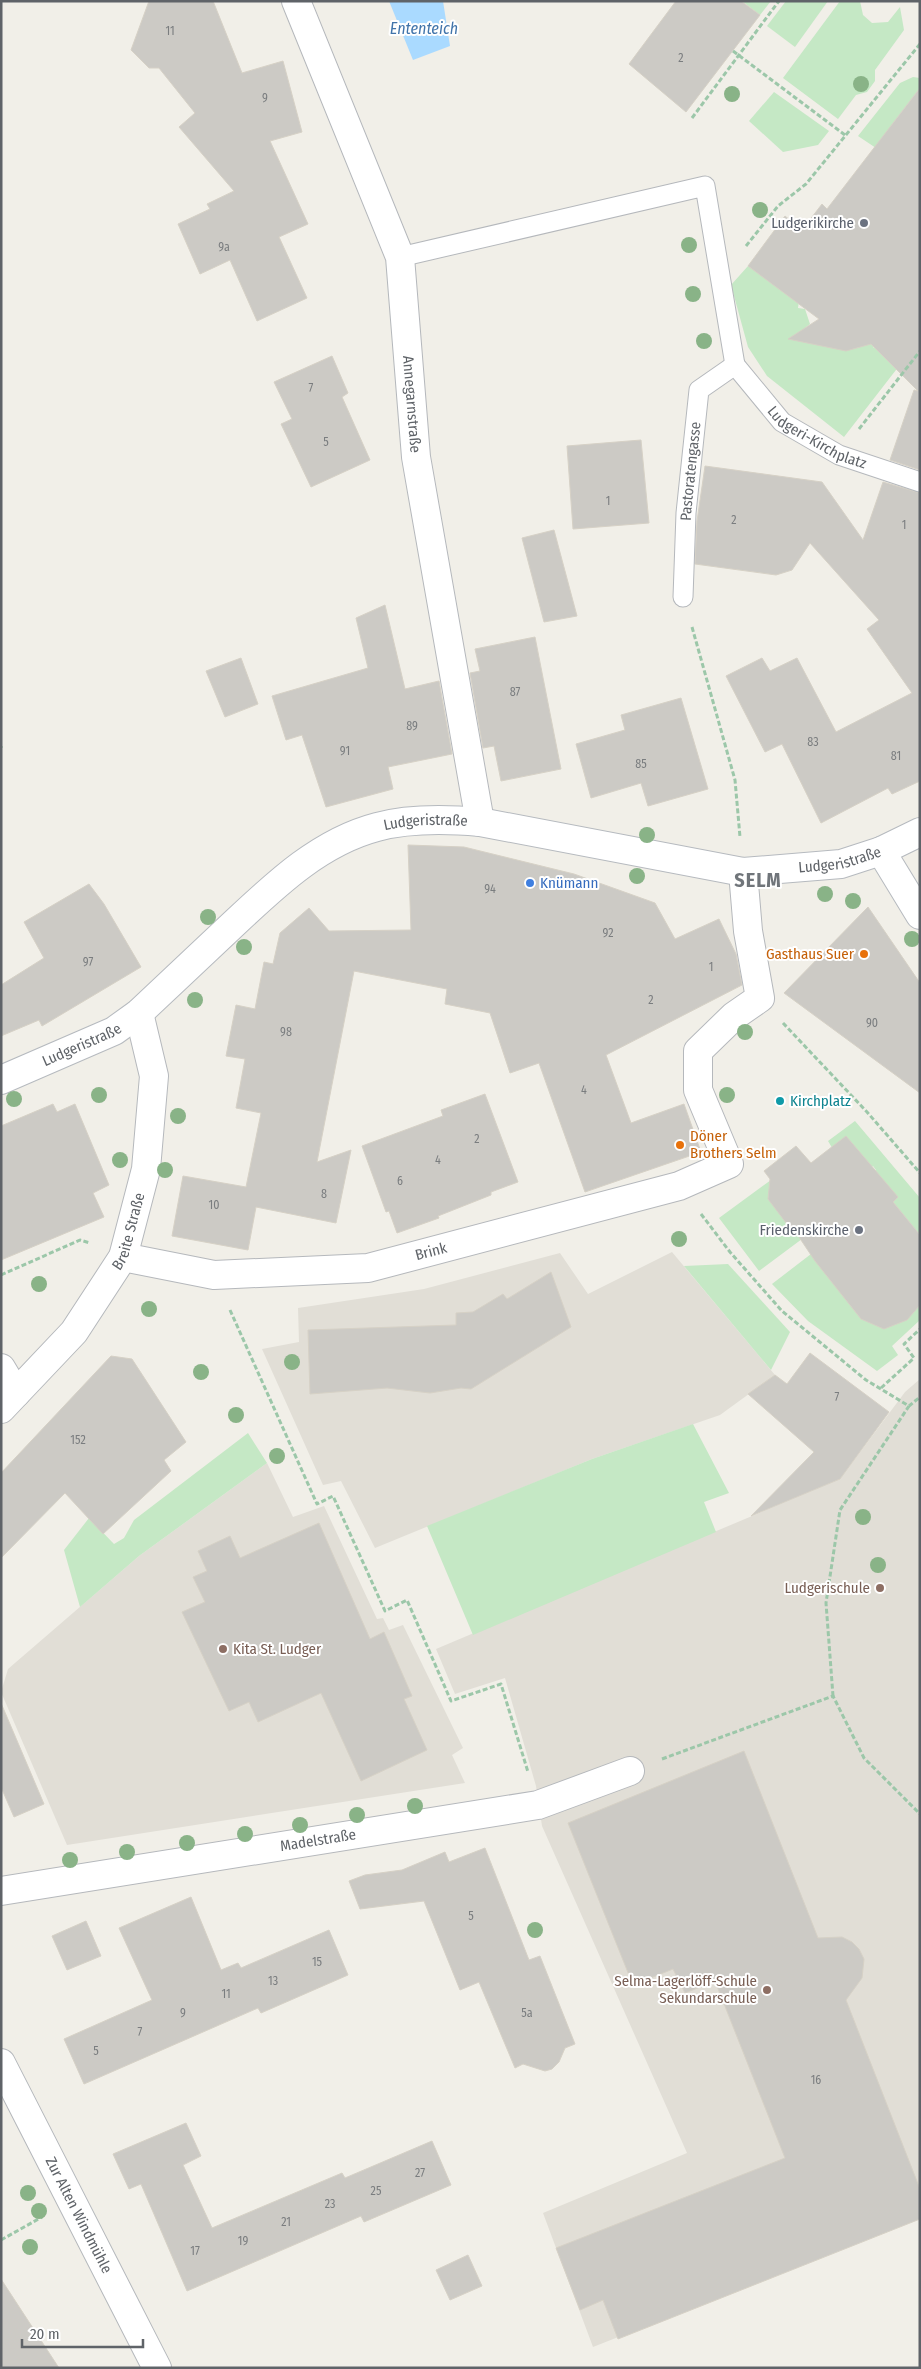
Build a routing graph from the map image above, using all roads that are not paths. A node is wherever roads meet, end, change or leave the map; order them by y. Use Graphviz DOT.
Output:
graph roads {
  1 [pos="296,1"];
  2 [pos="400,257"];
  3 [pos="735,365"];
  4 [pos="920,482"];
  5 [pos="683,597"];
  6 [pos="480,822"];
  7 [pos="920,832"];
  8 [pos="881,851"];
  9 [pos="743,872"];
  10 [pos="920,915"];
  11 [pos="139,1013"];
  12 [pos="1,1080"];
  13 [pos="123,1257"];
  14 [pos="1,1368"];
  15 [pos="8,1401"];
  16 [pos="630,1771"];
  17 [pos="1,1891"];
  18 [pos="1,2063"];
  19 [pos="147,2364"];
  1 -- 2 [label="street, Annegarnstraße"];
  2 -- 3 [label="lane"];
  2 -- 6 [label="street, Annegarnstraße"];
  3 -- 4 [label="lane, Ludgeri-Kirchplatz"];
  3 -- 5 [label="lane, Pastoratengasse"];
  6 -- 9 [label="street, Ludgeristraße"];
  6 -- 11 [label="street, Ludgeristraße"];
  7 -- 8 [label="street, Ludgeristraße"];
  8 -- 9 [label="street, Ludgeristraße"];
  8 -- 10 [label="street"];
  9 -- 13 [label="street, Brink"];
  11 -- 12 [label="street, Ludgeristraße"];
  11 -- 13 [label="street, Breite Straße"];
  13 -- 15 [label="street, Breite Straße"];
  14 -- 15 [label="street"];
  16 -- 17 [label="street, Madelstraße"];
  18 -- 19 [label="street, Zur Alten Windmühle"];
}
